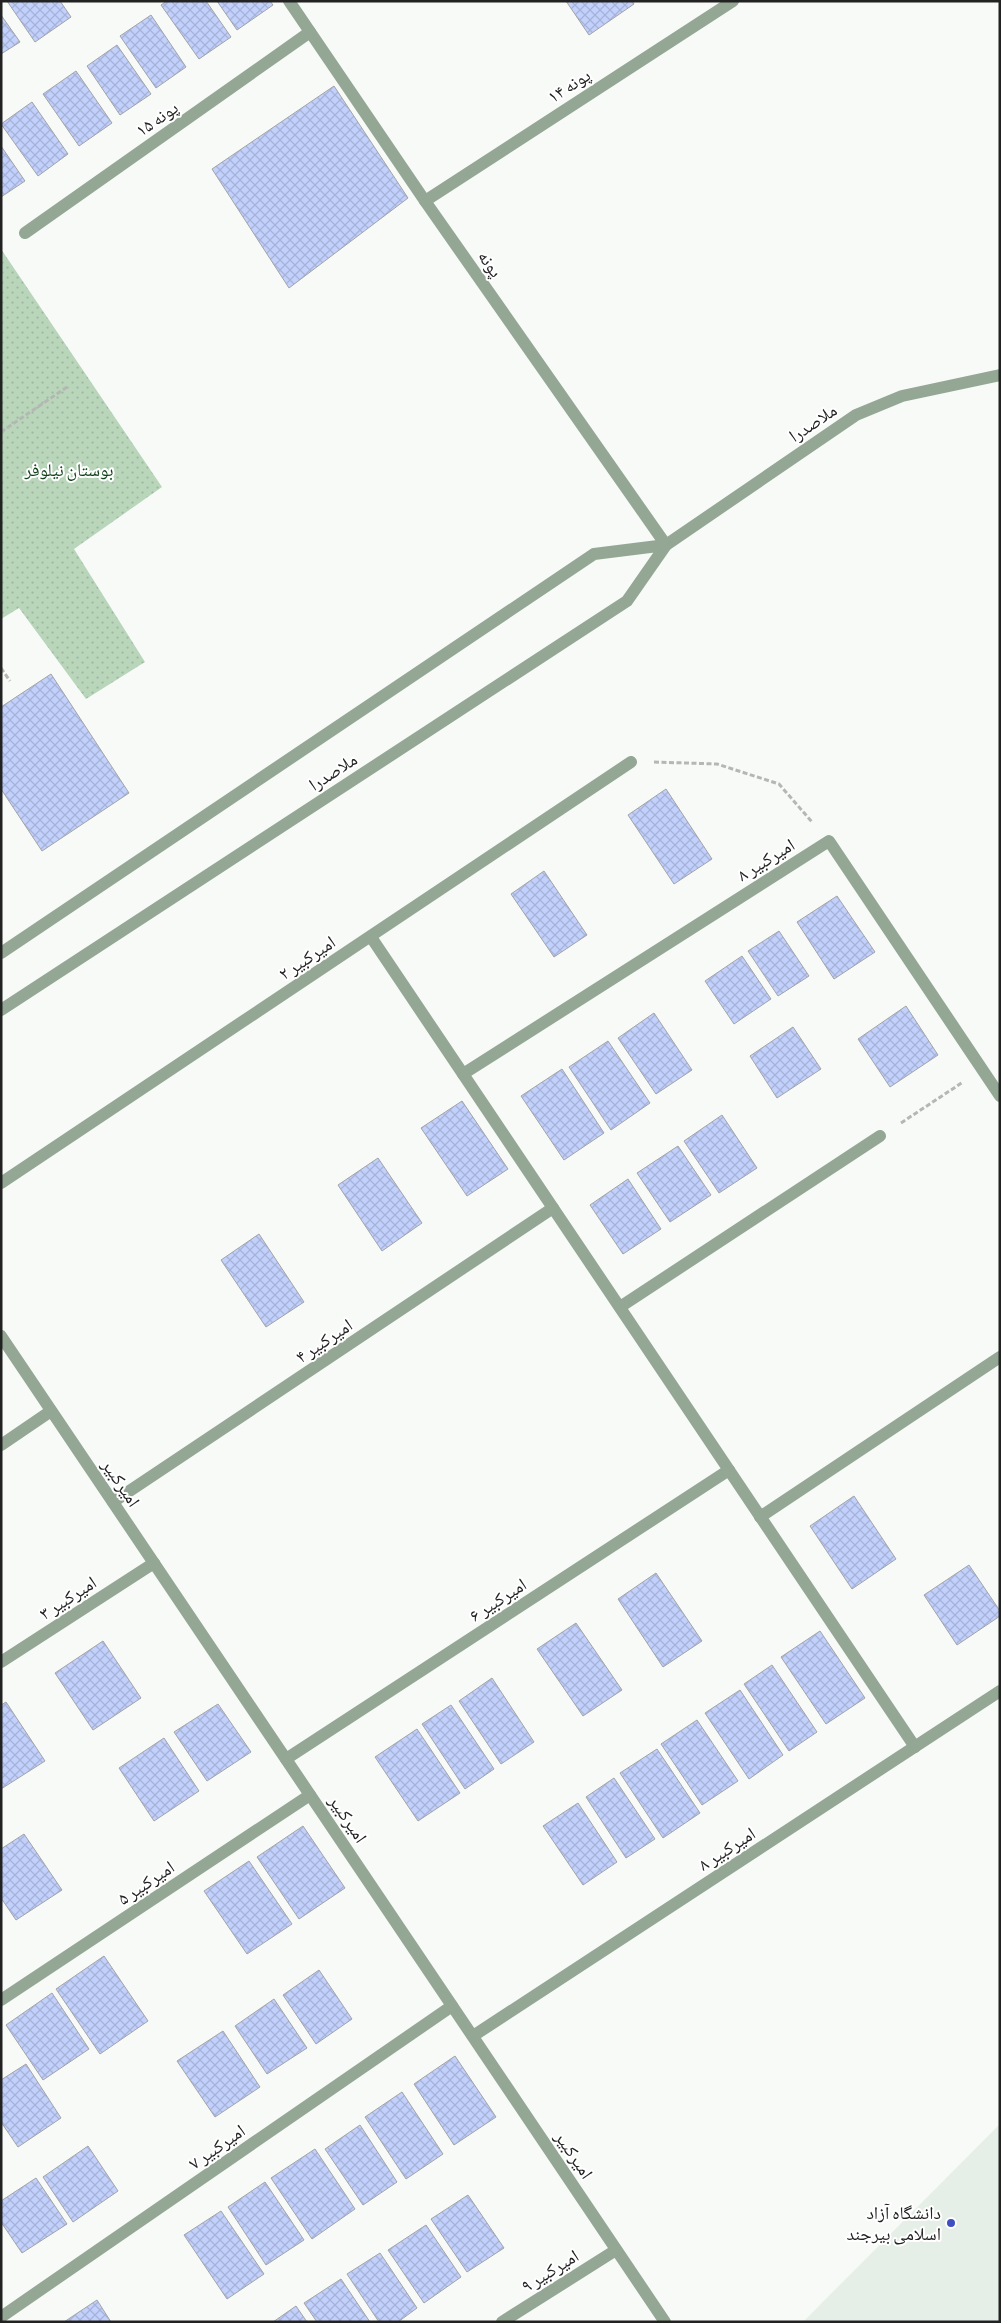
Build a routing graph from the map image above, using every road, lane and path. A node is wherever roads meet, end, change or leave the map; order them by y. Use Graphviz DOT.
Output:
graph roads {
  1 [pos="289,1"];
  2 [pos="733,1"];
  3 [pos="310,32"];
  4 [pos="424,201"];
  5 [pos="25,234"];
  6 [pos="1000,375"];
  7 [pos="67,387"];
  8 [pos="1,432"];
  9 [pos="666,545"];
  10 [pos="1,668"];
  11 [pos="10,681"];
  12 [pos="631,762"];
  13 [pos="829,841"];
  14 [pos="371,936"];
  15 [pos="1,953"];
  16 [pos="1,1010"];
  17 [pos="982,1070"];
  18 [pos="463,1074"];
  19 [pos="1000,1096"];
  20 [pos="880,1136"];
  21 [pos="1,1183"];
  22 [pos="553,1208"];
  23 [pos="620,1307"];
  24 [pos="1,1336"];
  25 [pos="1000,1357"];
  26 [pos="51,1411"];
  27 [pos="1,1445"];
  28 [pos="729,1470"];
  29 [pos="113,1502"];
  30 [pos="760,1516"];
  31 [pos="154,1563"];
  32 [pos="1,1662"];
  33 [pos="1000,1691"];
  34 [pos="915,1747"];
  35 [pos="286,1759"];
  36 [pos="310,1795"];
  37 [pos="1,2000"];
  38 [pos="452,2006"];
  39 [pos="473,2036"];
  40 [pos="616,2250"];
  41 [pos="1,2317"];
  42 [pos="502,2322"];
  43 [pos="664,2322"];
  1 -- 3 [label="street, پونه"];
  2 -- 4 [label="street, پونه ۱۴"];
  3 -- 4 [label="street, پونه"];
  3 -- 5 [label="street, پونه ۱۵"];
  4 -- 9 [label="street, پونه"];
  6 -- 9 [label="street, ملاصدرا"];
  7 -- 8 [label="path"];
  9 -- 15 [label="street, ملاصدرا"];
  9 -- 16 [label="street, ملاصدرا"];
  10 -- 11 [label="path"];
  12 -- 13 [label="path"];
  12 -- 14 [label="street, امیرکبیر ۲"];
  13 -- 17 [label="street"];
  13 -- 18 [label="street, امیرکبیر ۸"];
  14 -- 18 [label="street"];
  14 -- 21 [label="street, امیرکبیر ۲"];
  17 -- 19 [label="street"];
  17 -- 20 [label="path"];
  18 -- 22 [label="street"];
  20 -- 23 [label="street"];
  22 -- 23 [label="street"];
  22 -- 29 [label="street, امیرکبیر ۴"];
  23 -- 28 [label="street"];
  24 -- 26 [label="street, امیرکبیر"];
  25 -- 30 [label="street"];
  26 -- 27 [label="street"];
  26 -- 29 [label="street, امیرکبیر"];
  28 -- 30 [label="street"];
  28 -- 35 [label="street, امیرکبیر ۶"];
  29 -- 31 [label="street, امیرکبیر"];
  30 -- 34 [label="street"];
  31 -- 32 [label="street, امیرکبیر ۳"];
  31 -- 35 [label="street, امیرکبیر"];
  33 -- 34 [label="street, امیرکبیر ۸"];
  34 -- 39 [label="street, امیرکبیر ۸"];
  35 -- 36 [label="street, امیرکبیر"];
  36 -- 37 [label="street, امیرکبیر ۵"];
  36 -- 38 [label="street, امیرکبیر"];
  38 -- 39 [label="street, امیرکبیر"];
  38 -- 41 [label="street, امیرکبیر ۷"];
  39 -- 40 [label="street, امیرکبیر"];
  40 -- 42 [label="street, امیرکبیر ۹"];
  40 -- 43 [label="street, امیرکبیر"];
}
